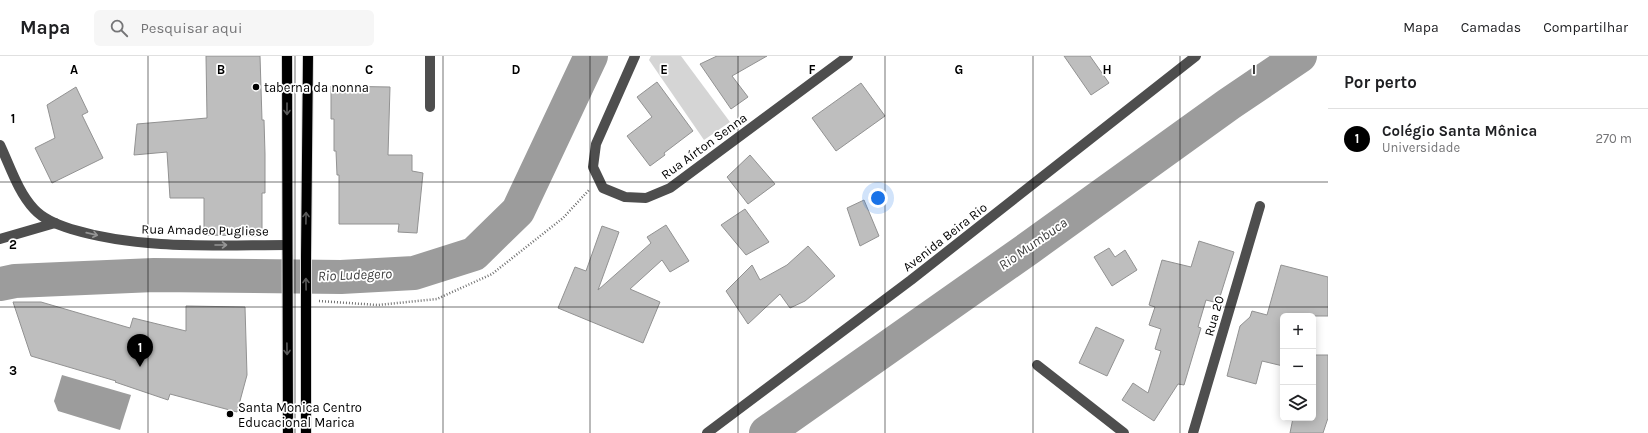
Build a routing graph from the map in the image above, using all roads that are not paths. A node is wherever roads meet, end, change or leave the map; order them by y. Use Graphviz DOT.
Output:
graph roads {
  1 [pos="287,56"];
  2 [pos="308,56"];
  3 [pos="430,56"];
  4 [pos="635,56"];
  5 [pos="848,56"];
  6 [pos="1196,56"];
  7 [pos="430,107"];
  8 [pos="0,144"];
  9 [pos="1260,206"];
  10 [pos="55,223"];
  11 [pos="0,239"];
  12 [pos="287,245"];
  13 [pos="1036,365"];
  14 [pos="288,433"];
  15 [pos="306,433"];
  16 [pos="707,433"];
  17 [pos="1124,433"];
  18 [pos="1193,433"];
  1 -- 12 [label="main road, one-way"];
  15 -- 2 [label="main road, one-way"];
  3 -- 7 [label="street"];
  4 -- 5 [label="street, Rua Aírton Senna"];
  6 -- 16 [label="street, Avenida Beira Rio"];
  8 -- 10 [label="street, Rua Amadeo Pugliese"];
  9 -- 18 [label="street, Rua 20"];
  10 -- 11 [label="street"];
  10 -- 12 [label="street, Rua Amadeo Pugliese, one-way"];
  12 -- 14 [label="main road, one-way"];
  13 -- 17 [label="street"];
}
